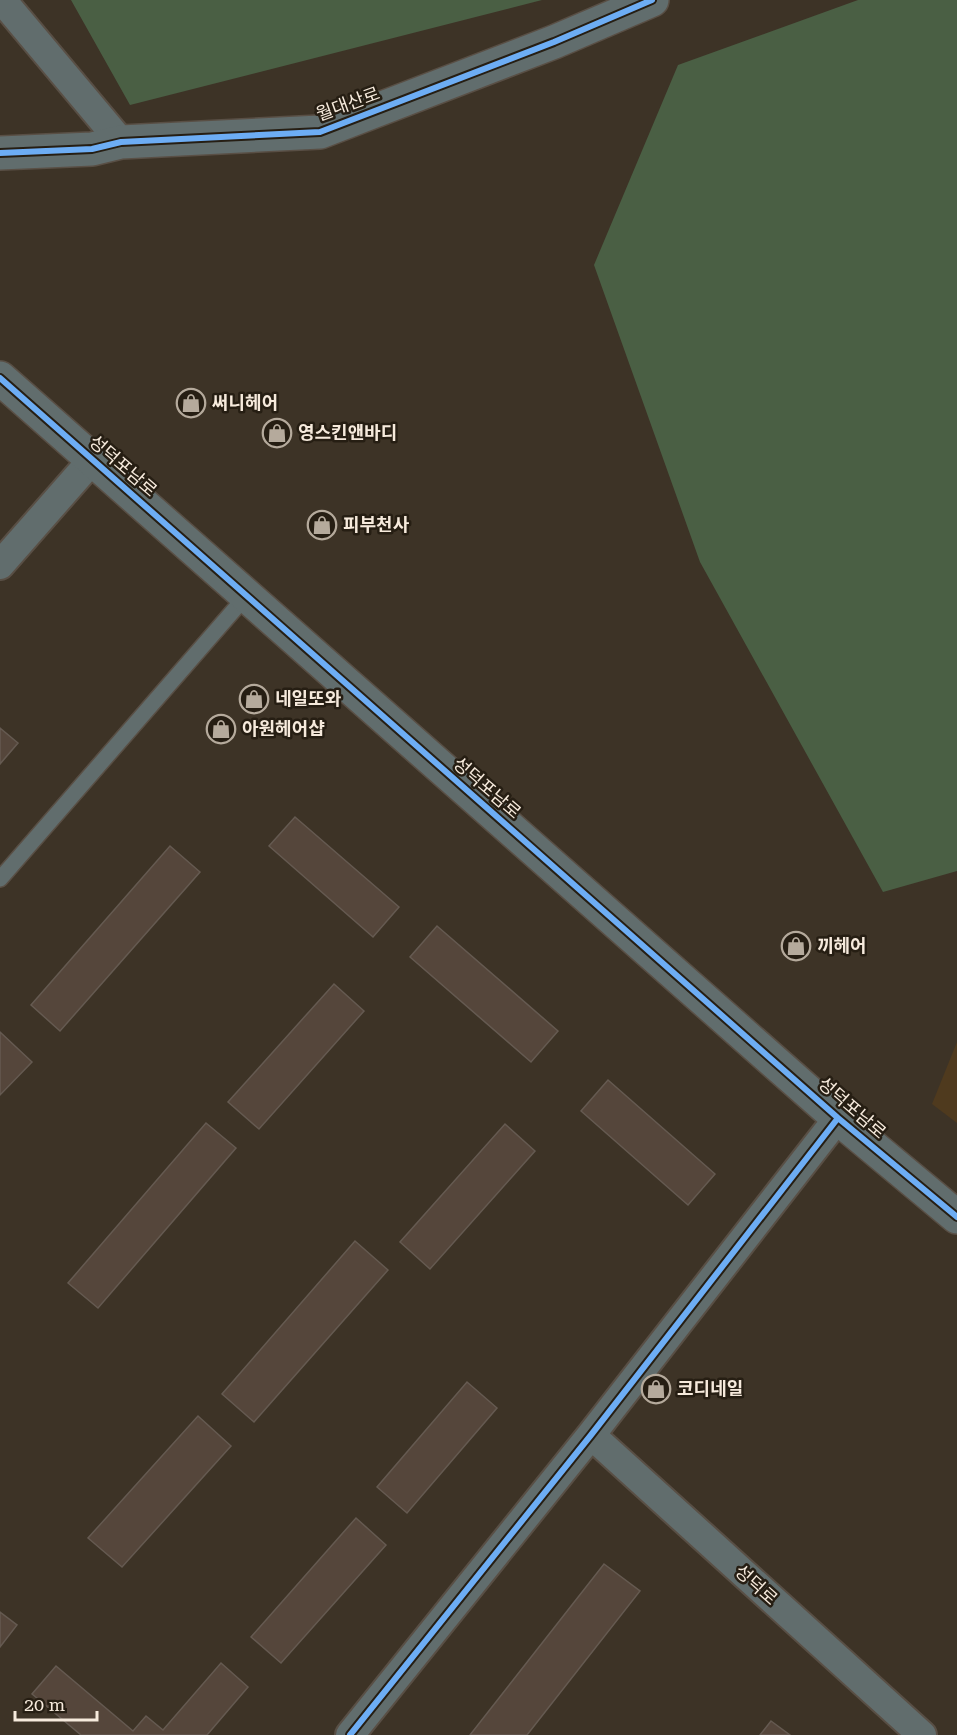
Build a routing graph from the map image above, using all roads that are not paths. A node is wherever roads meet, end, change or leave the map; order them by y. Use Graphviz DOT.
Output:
graph roads {
  1 [pos="2,0"];
  2 [pos="652,0"];
  3 [pos="120,142"];
  4 [pos="0,153"];
  5 [pos="0,378"];
  6 [pos="93,459"];
  7 [pos="0,566"];
  8 [pos="247,595"];
  9 [pos="0,879"];
  10 [pos="838,1118"];
  11 [pos="957,1216"];
  12 [pos="591,1436"];
  13 [pos="350,1735"];
  14 [pos="922,1735"];
  1 -- 3 [label="street"];
  2 -- 3 [label="street, 월대산로"];
  3 -- 4 [label="street, 월대산로"];
  5 -- 6 [label="street, 성덕포남로"];
  6 -- 7 [label="street"];
  6 -- 8 [label="street, 성덕포남로"];
  8 -- 9 [label="lane"];
  8 -- 10 [label="street, 성덕포남로"];
  10 -- 11 [label="street, 성덕포남로"];
  10 -- 12 [label="street"];
  12 -- 13 [label="street"];
  12 -- 14 [label="street, 성덕로"];
}
